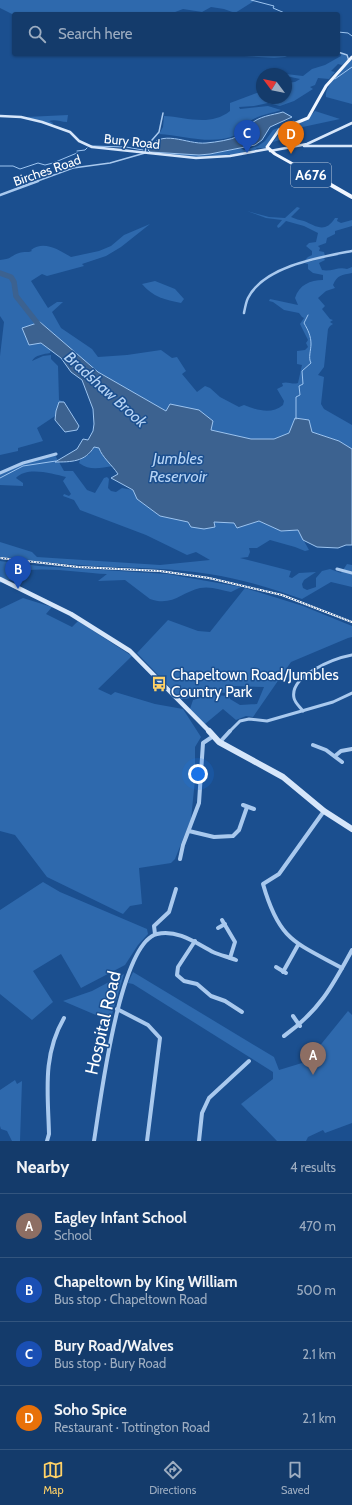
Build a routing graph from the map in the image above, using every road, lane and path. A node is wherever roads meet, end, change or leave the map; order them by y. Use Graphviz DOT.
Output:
graph roads {
  1 [pos="340,53"];
  2 [pos="352,57"];
  3 [pos="349,61"];
  4 [pos="163,113"];
  5 [pos="0,116"];
  6 [pos="352,123"];
  7 [pos="303,145"];
  8 [pos="352,146"];
  9 [pos="269,150"];
  10 [pos="146,152"];
  11 [pos="0,195"];
  12 [pos="352,197"];
  13 [pos="352,251"];
  14 [pos="244,312"];
  15 [pos="56,454"];
  16 [pos="0,473"];
  17 [pos="337,569"];
  18 [pos="352,573"];
  19 [pos="0,579"];
  20 [pos="352,656"];
  21 [pos="352,693"];
  22 [pos="348,695"];
  23 [pos="352,699"];
  24 [pos="303,711"];
  25 [pos="212,737"];
  26 [pos="219,742"];
  27 [pos="313,745"];
  28 [pos="352,749"];
  29 [pos="335,756"];
  30 [pos="342,762"];
  31 [pos="243,805"];
  32 [pos="247,806"];
  33 [pos="254,809"];
  34 [pos="324,811"];
  35 [pos="352,829"];
  36 [pos="189,831"];
  37 [pos="180,859"];
  38 [pos="176,890"];
  39 [pos="222,920"];
  40 [pos="225,924"];
  41 [pos="218,928"];
  42 [pos="155,934"];
  43 [pos="195,941"];
  44 [pos="298,945"];
  45 [pos="352,950"];
  46 [pos="230,958"];
  47 [pos="236,960"];
  48 [pos="276,967"];
  49 [pos="342,968"];
  50 [pos="117,1009"];
  51 [pos="242,1012"];
  52 [pos="293,1016"];
  53 [pos="64,1018"];
  54 [pos="300,1026"];
  55 [pos="284,1036"];
  56 [pos="249,1061"];
  57 [pos="47,1141"];
  58 [pos="94,1141"];
  59 [pos="147,1141"];
  60 [pos="199,1141"];
  1 -- 3 [label="street"];
  2 -- 3 [label="main road"];
  3 -- 9 [label="main road"];
  4 -- 10 [label="street"];
  5 -- 10 [label="main road, Bury Road"];
  6 -- 7 [label="main road"];
  7 -- 8 [label="main road"];
  7 -- 9 [label="main road, Bury Road"];
  9 -- 10 [label="main road, Bury Road"];
  9 -- 12 [label="main road, A676"];
  10 -- 11 [label="street, Birches Road"];
  13 -- 14 [label="street"];
  15 -- 16 [label="street"];
  17 -- 18 [label="street"];
  19 -- 25 [label="main road"];
  20 -- 24 [label="street"];
  21 -- 22 [label="street"];
  22 -- 23 [label="street"];
  22 -- 24 [label="street"];
  24 -- 26 [label="street"];
  25 -- 26 [label="main road"];
  25 -- 36 [label="street"];
  26 -- 34 [label="main road"];
  27 -- 29 [label="street"];
  28 -- 29 [label="street"];
  29 -- 30 [label="street"];
  31 -- 32 [label="street"];
  32 -- 33 [label="street"];
  32 -- 36 [label="street"];
  34 -- 35 [label="main road"];
  34 -- 44 [label="street"];
  36 -- 37 [label="street"];
  38 -- 42 [label="street, Hospital Road"];
  39 -- 40 [label="street"];
  40 -- 41 [label="street"];
  40 -- 46 [label="street"];
  42 -- 43 [label="street"];
  42 -- 50 [label="street, Hospital Road"];
  43 -- 46 [label="street"];
  43 -- 51 [label="street"];
  44 -- 48 [label="street"];
  44 -- 49 [label="street"];
  45 -- 49 [label="street"];
  46 -- 47 [label="street"];
  49 -- 54 [label="street"];
  50 -- 58 [label="street, Hospital Road"];
  50 -- 59 [label="street"];
  52 -- 54 [label="street"];
  53 -- 57 [label="street"];
  54 -- 55 [label="street"];
  56 -- 60 [label="street"];
}
